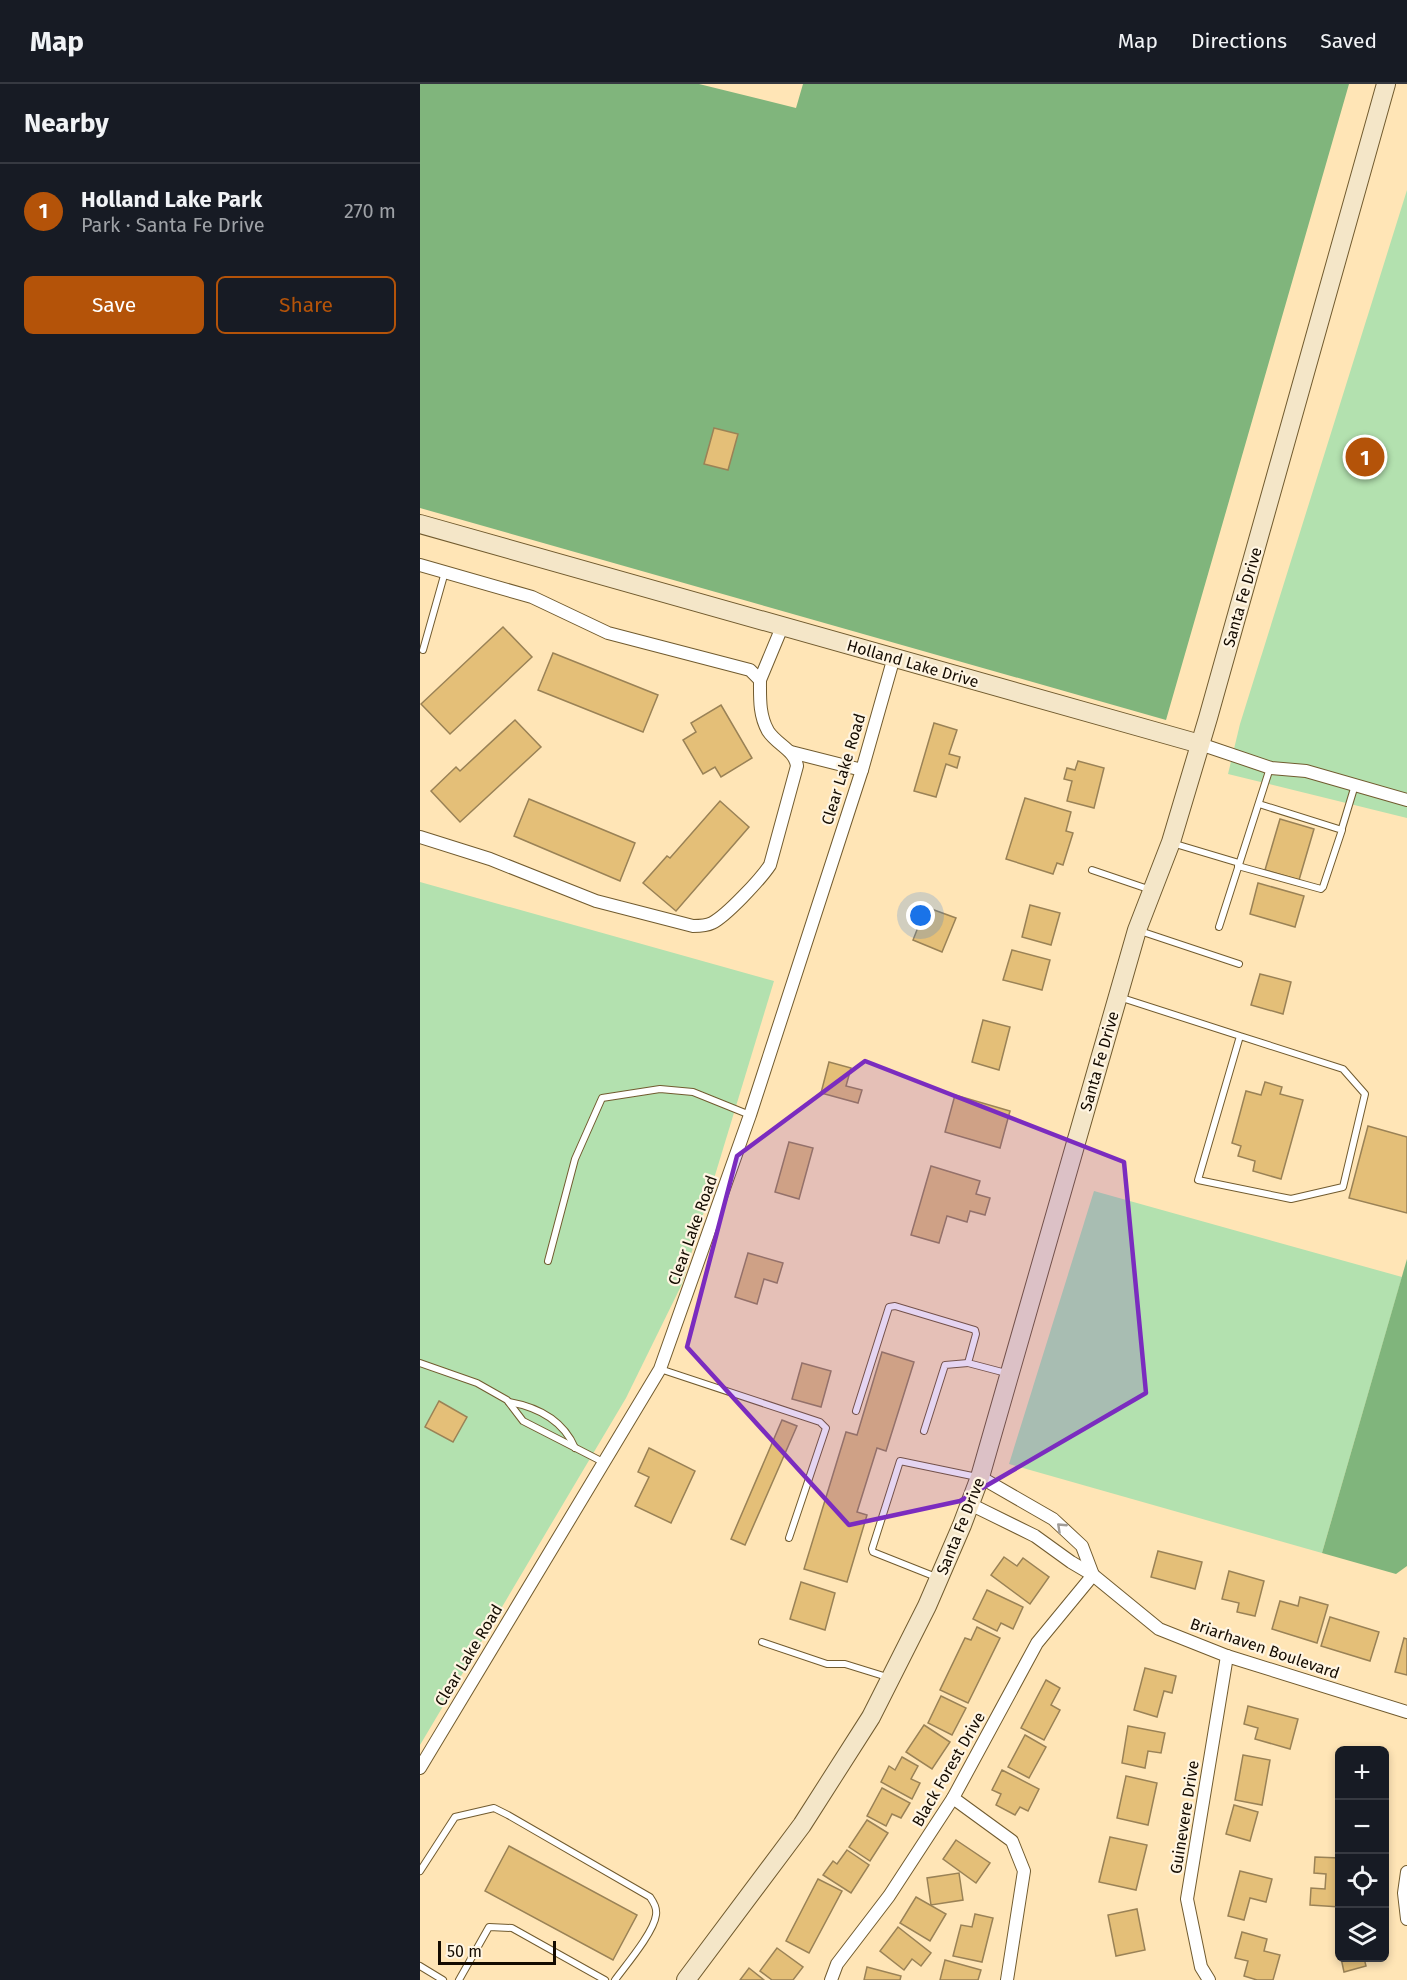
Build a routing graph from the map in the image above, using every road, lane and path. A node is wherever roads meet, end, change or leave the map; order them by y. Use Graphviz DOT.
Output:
graph roads {
  1 [pos="1386,84"];
  2 [pos="420,524"];
  3 [pos="420,565"];
  4 [pos="445,572"];
  5 [pos="782,627"];
  6 [pos="423,650"];
  7 [pos="894,657"];
  8 [pos="760,680"];
  9 [pos="1200,744"];
  10 [pos="791,752"];
  11 [pos="1271,768"];
  12 [pos="862,770"];
  13 [pos="1355,786"];
  14 [pos="1407,800"];
  15 [pos="1259,804"];
  16 [pos="1342,828"];
  17 [pos="420,837"];
  18 [pos="1171,842"];
  19 [pos="1239,865"];
  20 [pos="1092,870"];
  21 [pos="1152,890"];
  22 [pos="1218,927"];
  23 [pos="1137,930"];
  24 [pos="1239,964"];
  25 [pos="1118,996"];
  26 [pos="1240,1036"];
  27 [pos="750,1115"];
  28 [pos="548,1261"];
  29 [pos="420,1363"];
  30 [pos="968,1363"];
  31 [pos="660,1369"];
  32 [pos="1010,1374"];
  33 [pos="508,1401"];
  34 [pos="856,1411"];
  35 [pos="924,1431"];
  36 [pos="575,1448"];
  37 [pos="603,1462"];
  38 [pos="980,1477"];
  39 [pos="970,1504"];
  40 [pos="789,1538"];
  41 [pos="1093,1575"];
  42 [pos="939,1578"];
  43 [pos="762,1642"];
  44 [pos="1227,1656"];
  45 [pos="891,1678"];
  46 [pos="1407,1712"];
  47 [pos="420,1768"];
  48 [pos="953,1798"];
  49 [pos="420,1871"];
  50 [pos="1407,1872"];
  51 [pos="1407,1919"];
  52 [pos="420,1966"];
  53 [pos="443,1980"];
  54 [pos="459,1980"];
  55 [pos="605,1980"];
  56 [pos="615,1980"];
  57 [pos="686,1980"];
  58 [pos="831,1980"];
  59 [pos="1007,1980"];
  60 [pos="1209,1980"];
  1 -- 9 [label="main road, Santa Fe Drive"];
  2 -- 5 [label="main road, Holland Lake Drive"];
  3 -- 4 [label="street"];
  4 -- 6 [label="lane"];
  4 -- 8 [label="street"];
  5 -- 7 [label="main road, Holland Lake Drive"];
  5 -- 8 [label="street"];
  7 -- 9 [label="main road, Holland Lake Drive"];
  7 -- 12 [label="street, Clear Lake Road"];
  8 -- 10 [label="street"];
  9 -- 11 [label="street, Holland Lake Drive"];
  9 -- 18 [label="main road, Santa Fe Drive"];
  10 -- 12 [label="street"];
  10 -- 17 [label="street"];
  11 -- 13 [label="street, Holland Lake Drive"];
  11 -- 15 [label="lane"];
  12 -- 27 [label="street, Clear Lake Road"];
  13 -- 14 [label="street, Holland Lake Drive"];
  13 -- 16 [label="lane"];
  15 -- 16 [label="lane"];
  15 -- 19 [label="lane"];
  16 -- 19 [label="lane"];
  18 -- 19 [label="lane"];
  18 -- 21 [label="main road, Santa Fe Drive"];
  19 -- 22 [label="lane"];
  20 -- 21 [label="lane"];
  21 -- 23 [label="main road, Santa Fe Drive"];
  23 -- 24 [label="lane"];
  23 -- 25 [label="main road, Santa Fe Drive"];
  25 -- 26 [label="lane"];
  25 -- 32 [label="main road, Santa Fe Drive"];
  26 -- 26 [label="lane"];
  27 -- 28 [label="lane"];
  27 -- 31 [label="street, Clear Lake Road"];
  29 -- 33 [label="lane"];
  30 -- 32 [label="lane"];
  30 -- 34 [label="lane"];
  30 -- 35 [label="lane"];
  31 -- 37 [label="street, Clear Lake Road"];
  31 -- 40 [label="lane"];
  32 -- 38 [label="main road, Santa Fe Drive"];
  33 -- 36 [label="lane"];
  33 -- 36 [label="lane"];
  36 -- 37 [label="lane"];
  37 -- 47 [label="street, Clear Lake Road"];
  38 -- 39 [label="main road, Santa Fe Drive"];
  41 -- 38 [label="street, one-way"];
  38 -- 42 [label="lane"];
  39 -- 41 [label="street, Briarhaven Boulevard"];
  39 -- 42 [label="main road, Santa Fe Drive"];
  41 -- 44 [label="street, Briarhaven Boulevard"];
  41 -- 48 [label="street, Black Forest Drive"];
  42 -- 45 [label="main road, Santa Fe Drive"];
  43 -- 45 [label="lane"];
  44 -- 46 [label="street, Briarhaven Boulevard"];
  44 -- 60 [label="street, Guinevere Drive"];
  45 -- 57 [label="main road, Santa Fe Drive"];
  48 -- 58 [label="street, Black Forest Drive"];
  48 -- 59 [label="street"];
  49 -- 56 [label="lane"];
  50 -- 51 [label="street"];
  52 -- 53 [label="lane"];
  54 -- 55 [label="lane"];
}
